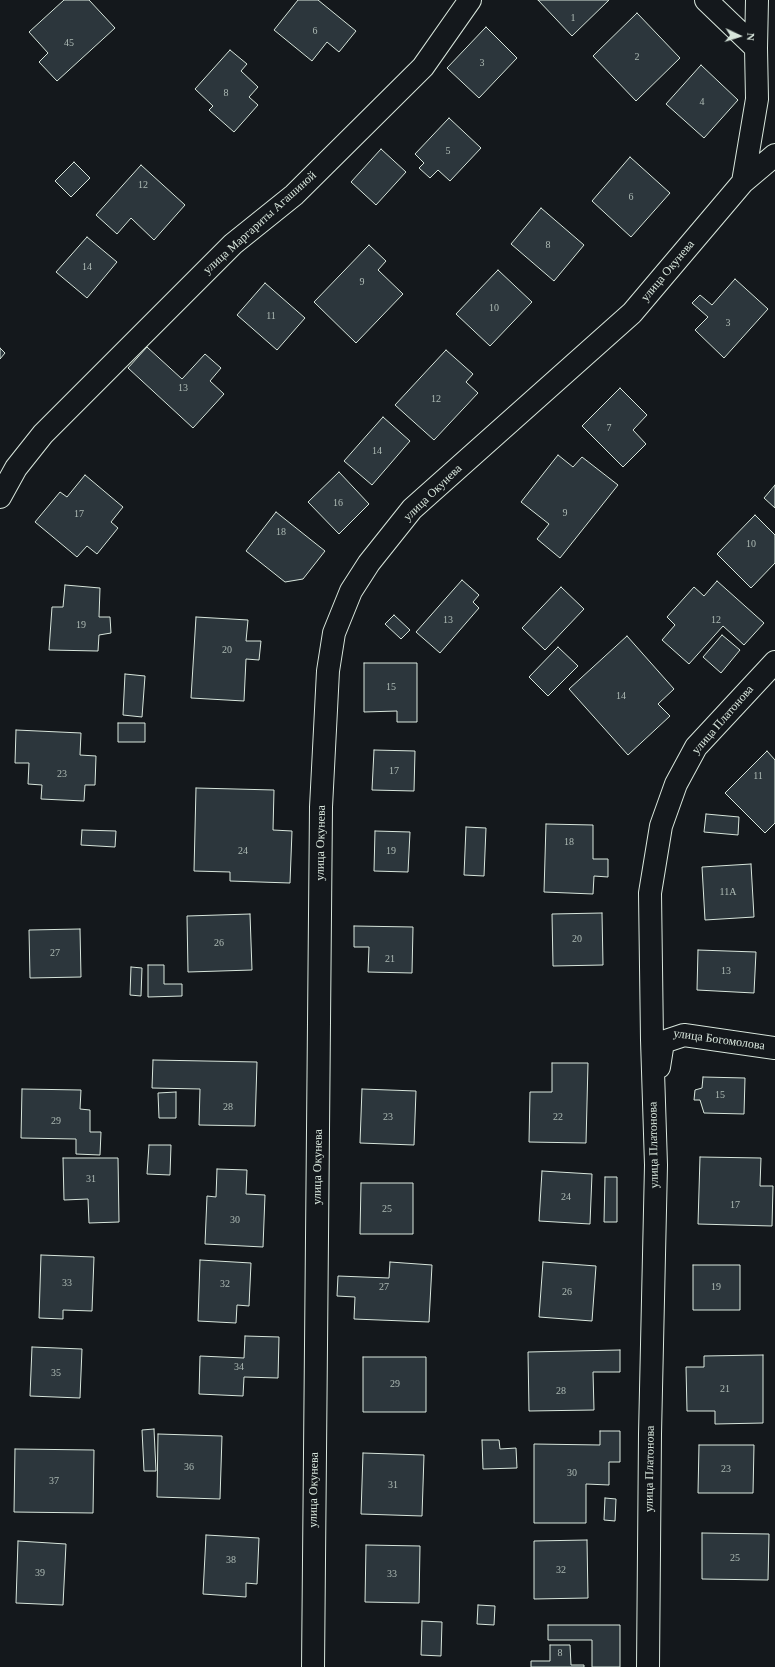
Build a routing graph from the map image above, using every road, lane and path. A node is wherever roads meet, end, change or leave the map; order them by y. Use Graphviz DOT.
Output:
graph roads {
  1 [pos="470,0"];
  2 [pos="706,0"];
  3 [pos="757,0"];
  4 [pos="756,48"];
  5 [pos="775,155"];
  6 [pos="743,182"];
  7 [pos="0,497"];
  8 [pos="775,662"];
  9 [pos="651,984"];
  10 [pos="684,1036"];
  11 [pos="775,1048"];
  12 [pos="654,1123"];
  13 [pos="313,1667"];
  14 [pos="648,1667"];
  1 -- 7 [label="street, улица Маргариты Агашиной"];
  2 -- 4 [label="street"];
  3 -- 4 [label="street"];
  4 -- 6 [label="street"];
  5 -- 6 [label="street, улица Окунева"];
  6 -- 13 [label="street, улица Окунева"];
  8 -- 9 [label="street, улица Платонова"];
  9 -- 10 [label="street, улица Богомолова"];
  9 -- 12 [label="street, улица Платонова"];
  10 -- 11 [label="street, улица Богомолова"];
  10 -- 12 [label="street"];
  12 -- 14 [label="street, улица Платонова"];
}
